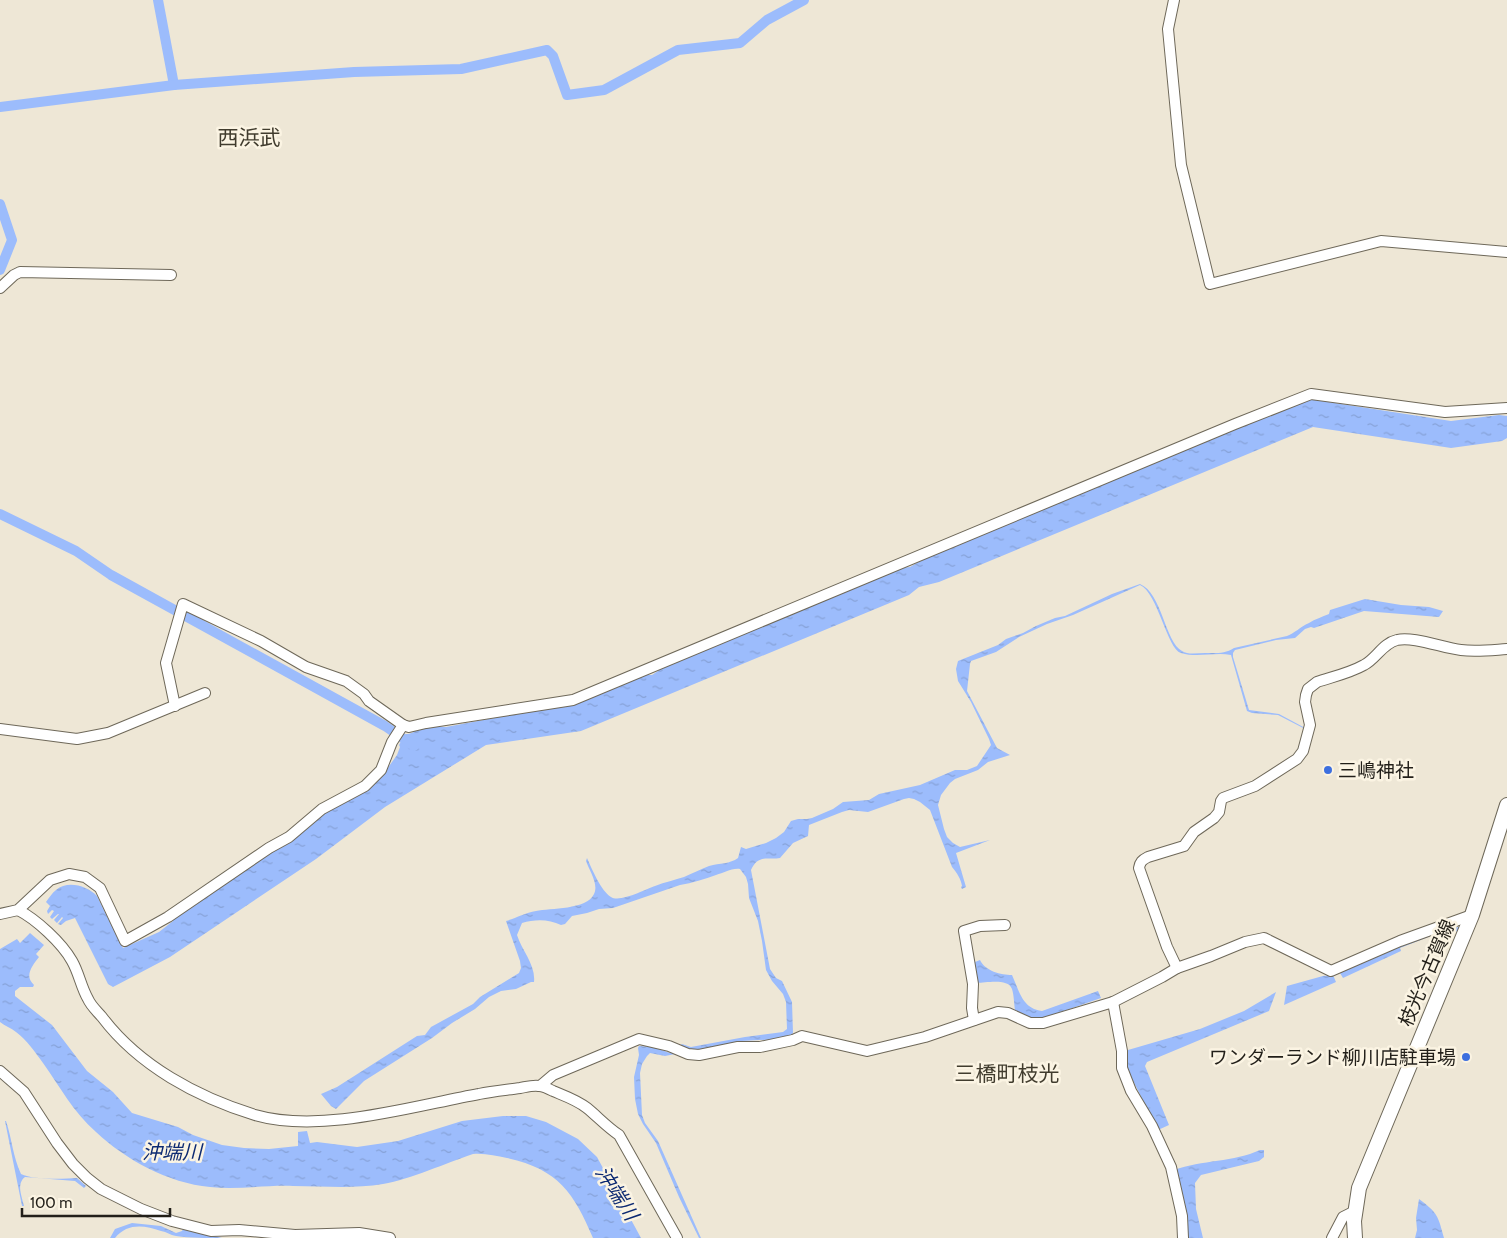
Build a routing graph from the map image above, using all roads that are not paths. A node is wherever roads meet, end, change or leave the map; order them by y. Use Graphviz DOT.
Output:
graph roads {
  1 [pos="1174,0"];
  2 [pos="1507,252"];
  3 [pos="172,275"];
  4 [pos="0,288"];
  5 [pos="1507,408"];
  6 [pos="1507,649"];
  7 [pos="206,693"];
  8 [pos="175,706"];
  9 [pos="401,728"];
  10 [pos="0,729"];
  11 [pos="1507,805"];
  12 [pos="18,910"];
  13 [pos="0,914"];
  14 [pos="1472,915"];
  15 [pos="1004,924"];
  16 [pos="1176,968"];
  17 [pos="1113,1002"];
  18 [pos="974,1020"];
  19 [pos="0,1070"];
  20 [pos="540,1086"];
  21 [pos="1355,1211"];
  22 [pos="210,1234"];
  23 [pos="390,1238"];
  24 [pos="677,1238"];
  25 [pos="1183,1238"];
  26 [pos="1332,1238"];
  27 [pos="1355,1238"];
  1 -- 2 [label="street"];
  3 -- 4 [label="street"];
  5 -- 9 [label="street"];
  6 -- 16 [label="street"];
  7 -- 8 [label="street"];
  8 -- 9 [label="street"];
  8 -- 10 [label="street"];
  9 -- 12 [label="street"];
  11 -- 14 [label="main road, 枝光今古賀線"];
  12 -- 13 [label="street"];
  12 -- 20 [label="street"];
  14 -- 16 [label="street"];
  14 -- 21 [label="main road, 枝光今古賀線"];
  15 -- 18 [label="street"];
  16 -- 17 [label="street"];
  17 -- 18 [label="street"];
  17 -- 25 [label="street"];
  18 -- 20 [label="street"];
  19 -- 22 [label="street"];
  20 -- 24 [label="street"];
  21 -- 26 [label="street"];
  21 -- 27 [label="main road, 枝光今古賀線"];
  22 -- 23 [label="street"];
}
